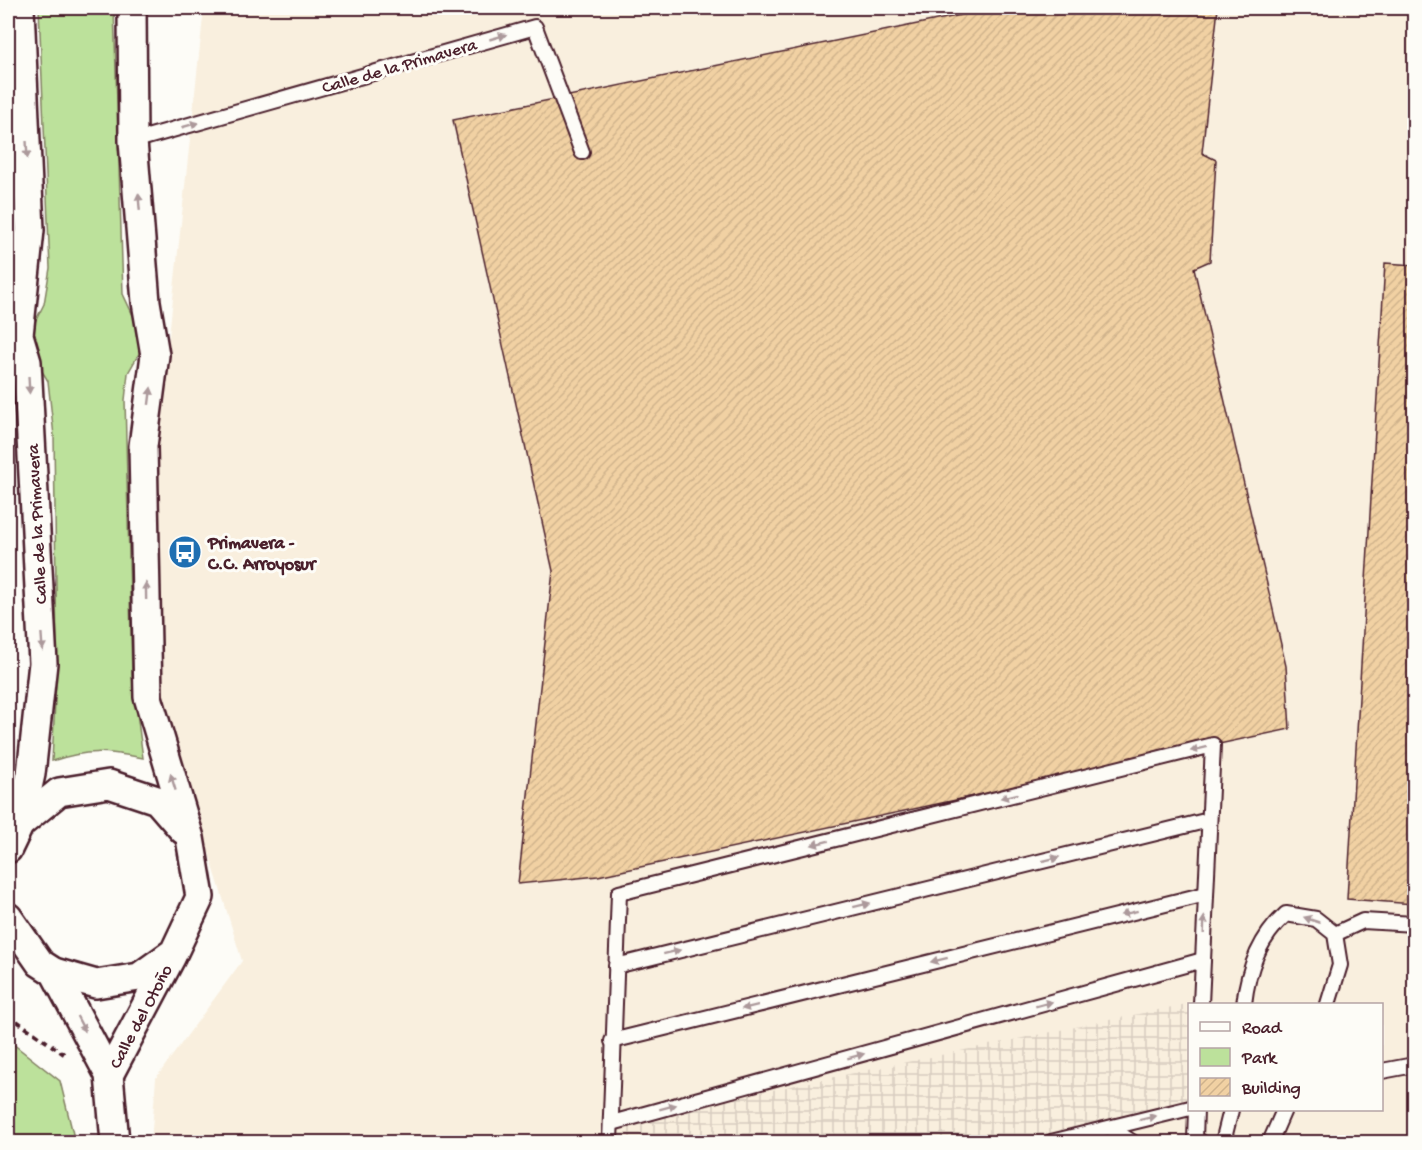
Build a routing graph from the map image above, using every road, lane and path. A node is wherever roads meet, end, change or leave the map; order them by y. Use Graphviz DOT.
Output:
graph roads {
  1 [pos="20,8"];
  2 [pos="132,8"];
  3 [pos="133,141"];
  4 [pos="582,152"];
  5 [pos="1209,820"];
  6 [pos="20,824"];
  7 [pos="190,838"];
  8 [pos="8,849"];
  9 [pos="1206,894"];
  10 [pos="8,917"];
  11 [pos="1414,924"];
  12 [pos="1335,934"];
  13 [pos="8,947"];
  14 [pos="174,952"];
  15 [pos="1203,960"];
  16 [pos="616,966"];
  17 [pos="47,968"];
  18 [pos="1201,1003"];
  19 [pos="1244,1003"];
  20 [pos="1329,1003"];
  21 [pos="8,1016"];
  22 [pos="612,1041"];
  23 [pos="70,1059"];
  24 [pos="1414,1065"];
  25 [pos="1383,1071"];
  26 [pos="109,1075"];
  27 [pos="1188,1108"];
  28 [pos="1196,1111"];
  29 [pos="1231,1111"];
  30 [pos="1284,1111"];
  31 [pos="612,1123"];
  32 [pos="1110,1128"];
  33 [pos="115,1143"];
  34 [pos="610,1143"];
  35 [pos="1051,1143"];
  36 [pos="1132,1143"];
  37 [pos="1201,1143"];
  38 [pos="1223,1143"];
  39 [pos="1270,1143"];
  1 -- 6 [label="street, Calle de la Primavera, one-way"];
  2 -- 3 [label="street"];
  3 -- 4 [label="lane, Calle de la Primavera, one-way"];
  7 -- 3 [label="street, one-way"];
  5 -- 9 [label="lane"];
  16 -- 5 [label="lane, one-way"];
  5 -- 16 [label="lane, one-way"];
  6 -- 7 [label="street"];
  6 -- 8 [label="street"];
  7 -- 14 [label="street, Calle del Otoño"];
  15 -- 9 [label="lane, one-way"];
  9 -- 22 [label="lane, one-way"];
  10 -- 17 [label="street, Calle del Otoño"];
  11 -- 12 [label="lane"];
  12 -- 19 [label="lane, one-way"];
  12 -- 20 [label="lane"];
  13 -- 17 [label="street"];
  14 -- 17 [label="street"];
  14 -- 26 [label="street, Calle del Otoño"];
  15 -- 18 [label="lane"];
  31 -- 15 [label="lane, one-way"];
  16 -- 22 [label="lane"];
  17 -- 26 [label="street, Calle del Otoño, one-way"];
  21 -- 23 [label="path"];
  22 -- 31 [label="lane"];
  24 -- 25 [label="lane"];
  26 -- 33 [label="street"];
  32 -- 27 [label="lane, one-way"];
  28 -- 37 [label="lane"];
  29 -- 38 [label="lane"];
  30 -- 39 [label="lane"];
  31 -- 34 [label="lane"];
  32 -- 35 [label="lane"];
  32 -- 36 [label="lane"];
}
